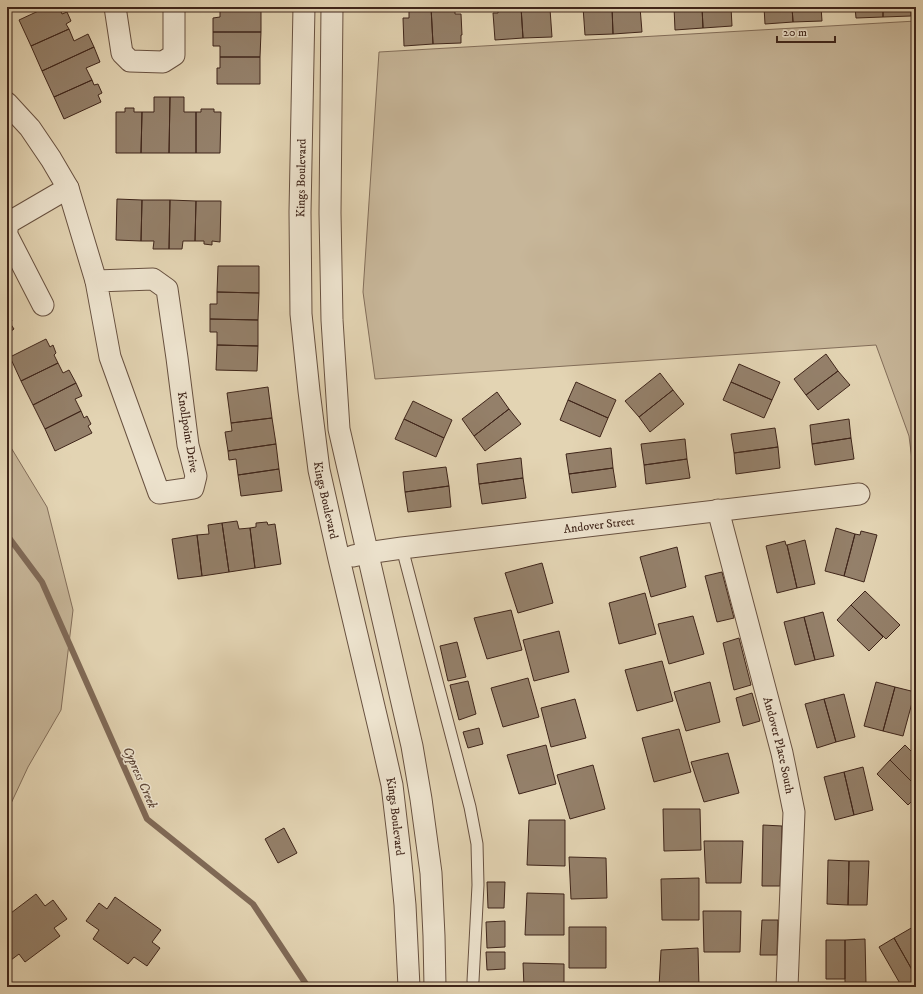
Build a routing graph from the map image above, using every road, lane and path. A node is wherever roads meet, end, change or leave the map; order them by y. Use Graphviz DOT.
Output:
graph roads {
  1 [pos="115,7"];
  2 [pos="174,7"];
  3 [pos="304,7"];
  4 [pos="332,7"];
  5 [pos="7,103"];
  6 [pos="68,188"];
  7 [pos="7,230"];
  8 [pos="7,235"];
  9 [pos="96,281"];
  10 [pos="43,305"];
  11 [pos="859,494"];
  12 [pos="718,510"];
  13 [pos="402,548"];
  14 [pos="367,553"];
  15 [pos="339,559"];
  16 [pos="473,981"];
  17 [pos="408,987"];
  18 [pos="435,987"];
  19 [pos="787,987"];
  1 -- 2 [label="street"];
  3 -- 15 [label="street, Kings Boulevard"];
  4 -- 14 [label="street"];
  5 -- 6 [label="street, Knollpoint Drive"];
  6 -- 7 [label="street"];
  6 -- 9 [label="street, Knollpoint Drive"];
  8 -- 10 [label="street"];
  9 -- 9 [label="street, Knollpoint Drive"];
  11 -- 12 [label="street, Andover Street"];
  12 -- 13 [label="street, Andover Street"];
  12 -- 19 [label="street, Andover Place South"];
  13 -- 14 [label="street, Andover Street"];
  13 -- 16 [label="lane"];
  14 -- 15 [label="street, Andover Street"];
  14 -- 18 [label="street"];
  15 -- 17 [label="street, Kings Boulevard"];
}
